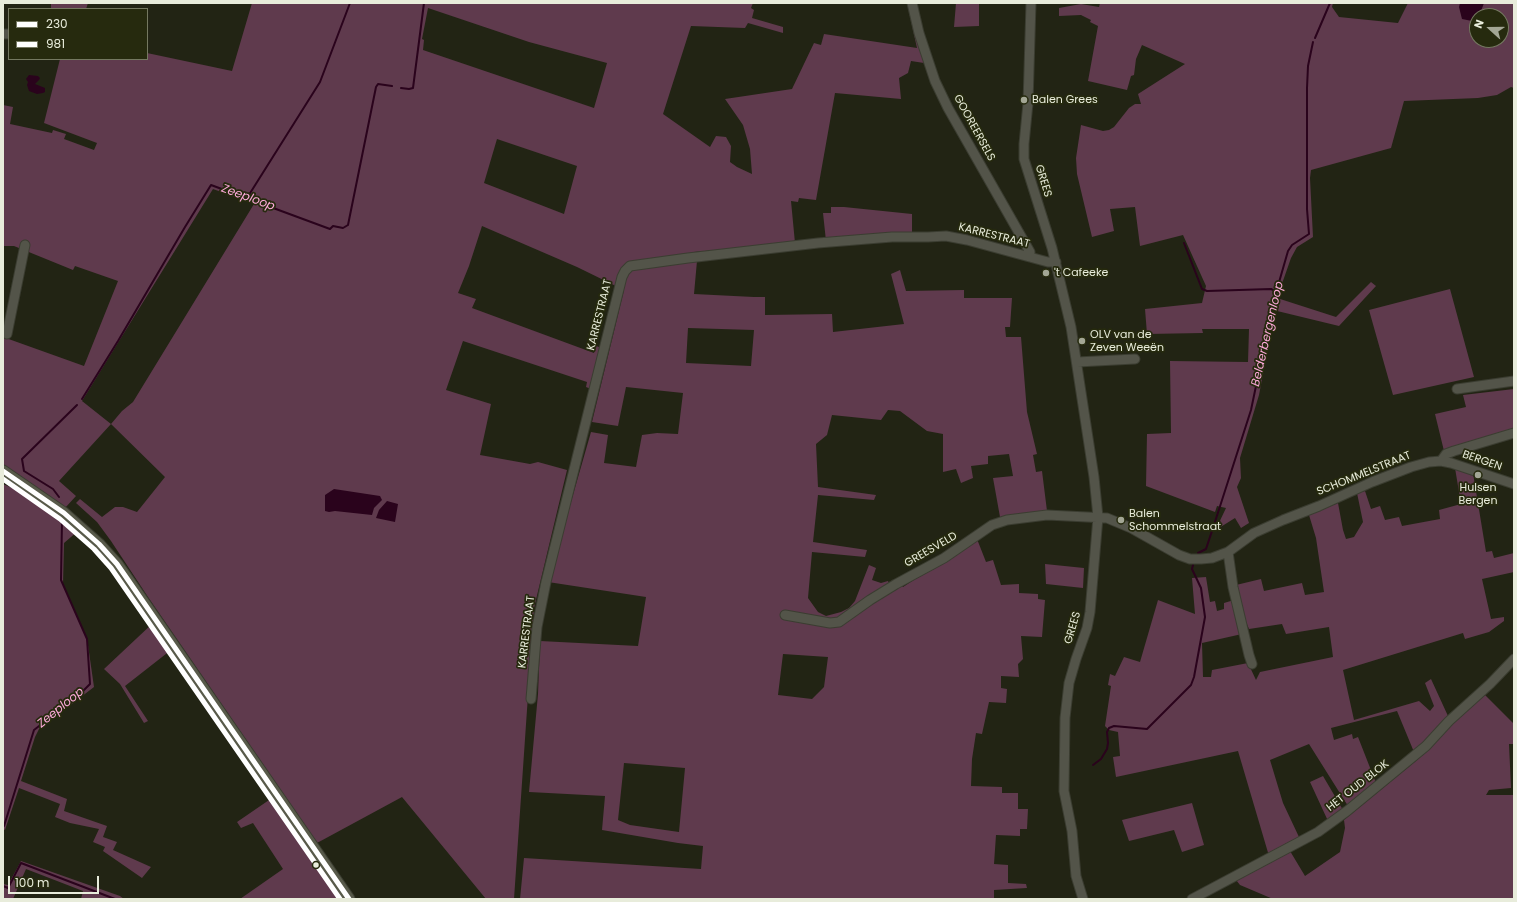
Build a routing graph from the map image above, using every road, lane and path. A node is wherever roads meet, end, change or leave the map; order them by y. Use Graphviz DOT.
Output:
graph roads {
  1 [pos="912,3"];
  2 [pos="1031,3"];
  3 [pos="25,245"];
  4 [pos="1030,257"];
  5 [pos="1056,262"];
  6 [pos="7,334"];
  7 [pos="1135,359"];
  8 [pos="1077,362"];
  9 [pos="1514,381"];
  10 [pos="1457,389"];
  11 [pos="1514,433"];
  12 [pos="1441,461"];
  13 [pos="5,475"];
  14 [pos="1514,484"];
  15 [pos="1098,517"];
  16 [pos="1228,552"];
  17 [pos="785,615"];
  18 [pos="1514,659"];
  19 [pos="1252,664"];
  20 [pos="531,699"];
  21 [pos="349,899"];
  22 [pos="1082,899"];
  23 [pos="1192,899"];
  1 -- 4 [label="street, GOOREERSELS"];
  2 -- 5 [label="street, GREES"];
  3 -- 6 [label="street"];
  4 -- 5 [label="street, KARRESTRAAT"];
  4 -- 20 [label="street, KARRESTRAAT"];
  5 -- 8 [label="street, GREES"];
  7 -- 8 [label="street"];
  8 -- 15 [label="street, GREES"];
  9 -- 10 [label="street"];
  11 -- 12 [label="street, SCHOMMELSTRAAT"];
  12 -- 14 [label="street, BERGEN"];
  12 -- 16 [label="street, SCHOMMELSTRAAT"];
  13 -- 21 [label="main road"];
  15 -- 16 [label="street, SCHOMMELSTRAAT"];
  15 -- 17 [label="street, GREESVELD"];
  15 -- 22 [label="street, GREES"];
  16 -- 19 [label="street"];
  18 -- 23 [label="street, HET OUD BLOK"];
}
